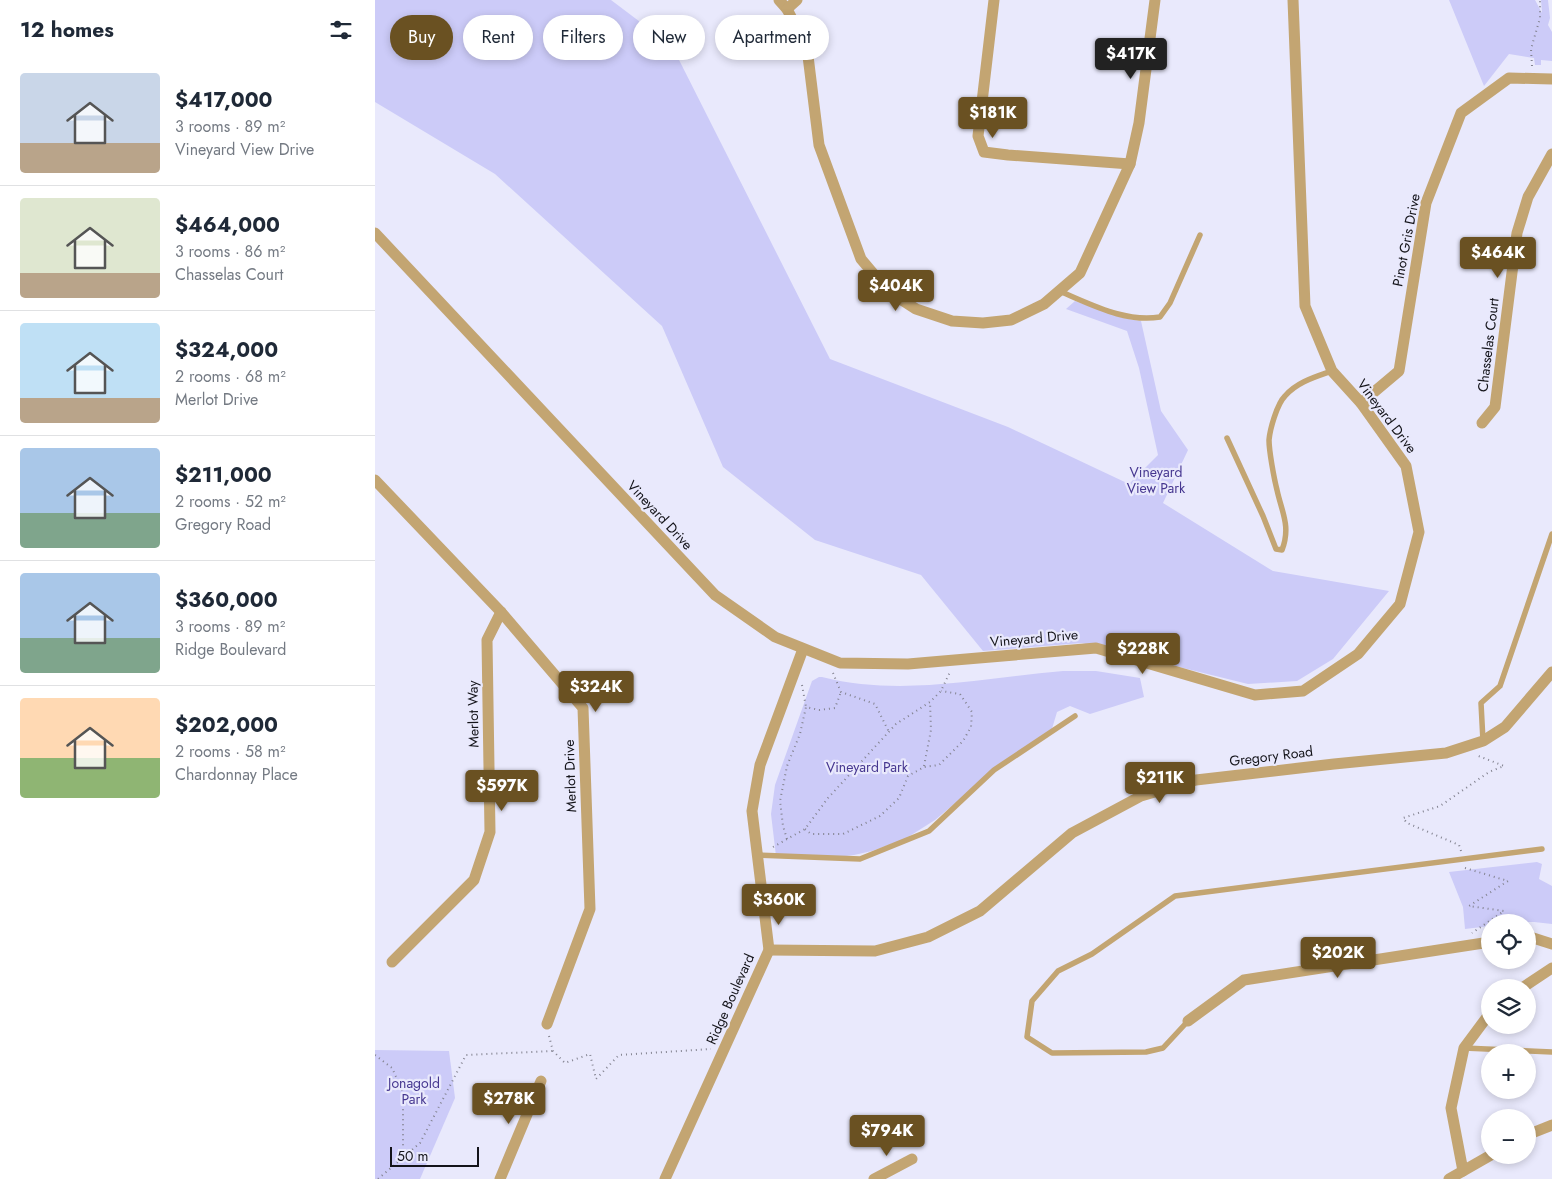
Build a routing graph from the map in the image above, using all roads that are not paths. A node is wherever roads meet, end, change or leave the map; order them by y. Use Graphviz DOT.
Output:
graph roads {
  1 [pos="779,0"];
  2 [pos="797,0"];
  3 [pos="995,0"];
  4 [pos="1155,0"];
  5 [pos="1293,0"];
  6 [pos="787,9"];
  7 [pos="1552,79"];
  8 [pos="1552,154"];
  9 [pos="1130,164"];
  10 [pos="375,233"];
  11 [pos="1200,236"];
  12 [pos="1059,291"];
  13 [pos="1332,371"];
  14 [pos="1361,403"];
  15 [pos="1482,423"];
  16 [pos="1227,438"];
  17 [pos="375,480"];
  18 [pos="1552,534"];
  19 [pos="501,612"];
  20 [pos="803,649"];
  21 [pos="1552,672"];
  22 [pos="1075,716"];
  23 [pos="1483,741"];
  24 [pos="1542,849"];
  25 [pos="758,855"];
  26 [pos="1536,939"];
  27 [pos="1481,943"];
  28 [pos="1552,944"];
  29 [pos="769,950"];
  30 [pos="392,962"];
  31 [pos="1552,968"];
  32 [pos="1536,979"];
  33 [pos="1188,1021"];
  34 [pos="547,1024"];
  35 [pos="1481,1026"];
  36 [pos="1464,1048"];
  37 [pos="1552,1052"];
  38 [pos="541,1081"];
  39 [pos="1552,1125"];
  40 [pos="1536,1131"];
  41 [pos="912,1159"];
  42 [pos="1481,1161"];
  43 [pos="1463,1171"];
  44 [pos="500,1179"];
  45 [pos="665,1179"];
  46 [pos="874,1179"];
  47 [pos="1449,1179"];
  1 -- 6 [label="street"];
  2 -- 6 [label="street"];
  3 -- 9 [label="street"];
  4 -- 9 [label="street"];
  5 -- 13 [label="street, Vineyard Drive"];
  6 -- 12 [label="street"];
  7 -- 14 [label="street, Pinot Gris Drive"];
  8 -- 15 [label="street, Chasselas Court"];
  9 -- 12 [label="street"];
  10 -- 20 [label="street, Vineyard Drive"];
  11 -- 12 [label="lane"];
  13 -- 14 [label="street, Vineyard Drive"];
  13 -- 16 [label="lane"];
  14 -- 20 [label="street, Vineyard Drive"];
  17 -- 19 [label="street, Merlot Drive"];
  18 -- 23 [label="lane"];
  19 -- 30 [label="street, Merlot Way"];
  19 -- 34 [label="street, Merlot Drive"];
  20 -- 25 [label="street, Ridge Boulevard"];
  21 -- 23 [label="street, Gregory Road"];
  22 -- 25 [label="lane"];
  23 -- 29 [label="street, Gregory Road"];
  24 -- 33 [label="lane"];
  25 -- 29 [label="street, Ridge Boulevard"];
  26 -- 28 [label="street"];
  27 -- 33 [label="street"];
  29 -- 45 [label="street, Ridge Boulevard"];
  31 -- 32 [label="street"];
  35 -- 36 [label="street"];
  36 -- 37 [label="lane"];
  36 -- 43 [label="street"];
  38 -- 44 [label="street"];
  39 -- 40 [label="street"];
  41 -- 46 [label="street"];
  42 -- 43 [label="street"];
  43 -- 47 [label="street"];
}
